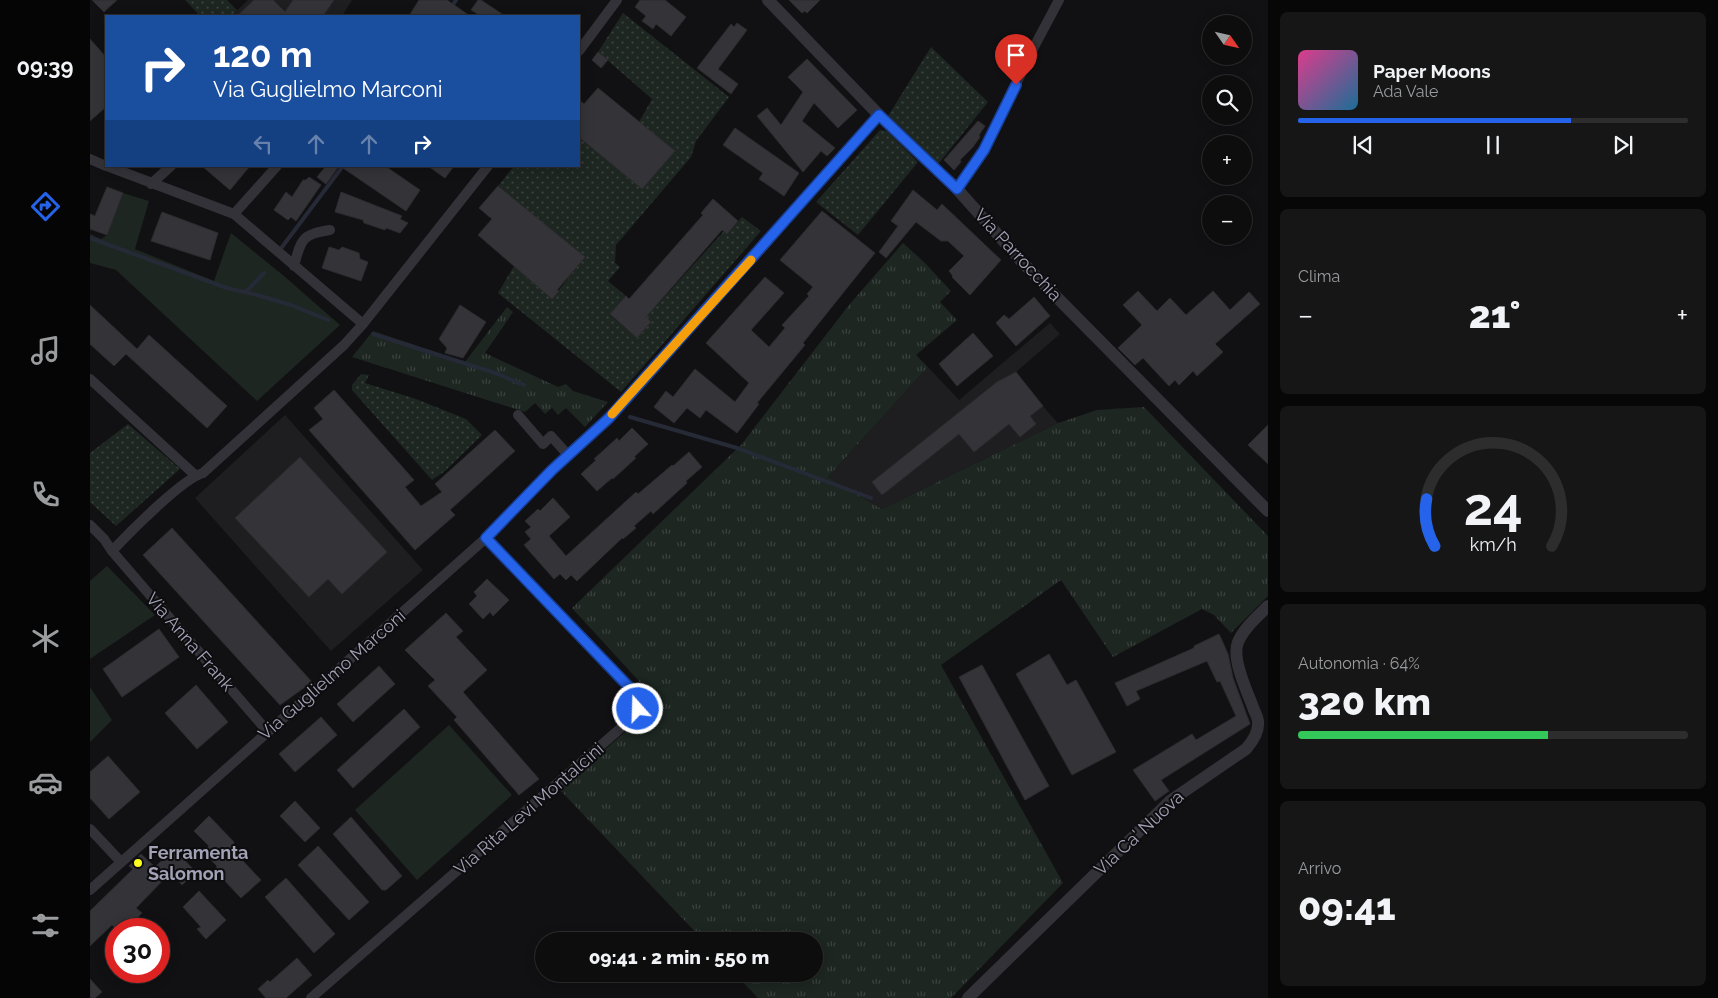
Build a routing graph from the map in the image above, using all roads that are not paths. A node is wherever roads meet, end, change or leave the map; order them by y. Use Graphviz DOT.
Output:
graph roads {
  1 [pos="618,0"];
  2 [pos="768,0"];
  3 [pos="1059,0"];
  4 [pos="580,49"];
  5 [pos="879,115"];
  6 [pos="90,159"];
  7 [pos="105,165"];
  8 [pos="109,167"];
  9 [pos="170,167"];
  10 [pos="276,167"];
  11 [pos="487,167"];
  12 [pos="151,184"];
  13 [pos="957,189"];
  14 [pos="234,214"];
  15 [pos="330,230"];
  16 [pos="294,266"];
  17 [pos="363,324"];
  18 [pos="90,380"];
  19 [pos="518,416"];
  20 [pos="568,455"];
  21 [pos="195,475"];
  22 [pos="1268,511"];
  23 [pos="90,525"];
  24 [pos="486,538"];
  25 [pos="112,551"];
  26 [pos="1268,606"];
  27 [pos="268,732"];
  28 [pos="90,829"];
  29 [pos="121,862"];
  30 [pos="90,890"];
  31 [pos="311,998"];
  32 [pos="968,998"];
  1 -- 4 [label="street"];
  2 -- 5 [label="street, Via Parrocchia"];
  3 -- 13 [label="street"];
  5 -- 13 [label="street, Via Parrocchia"];
  5 -- 20 [label="street, Via Guglielmo Marconi"];
  6 -- 7 [label="street"];
  8 -- 12 [label="street"];
  9 -- 12 [label="street"];
  10 -- 14 [label="street"];
  11 -- 17 [label="street"];
  12 -- 14 [label="street"];
  13 -- 22 [label="street, Via Parrocchia"];
  14 -- 16 [label="street"];
  15 -- 16 [label="street"];
  16 -- 17 [label="street"];
  17 -- 21 [label="street"];
  18 -- 21 [label="street"];
  19 -- 20 [label="street"];
  20 -- 24 [label="street, Via Guglielmo Marconi"];
  21 -- 25 [label="street"];
  23 -- 25 [label="street, Via Anna Frank"];
  24 -- 27 [label="street, Via Guglielmo Marconi"];
  24 -- 31 [label="street, Via Rita Levi Montalcini"];
  25 -- 27 [label="street, Via Anna Frank"];
  26 -- 32 [label="street, Via Ca' Nuova"];
  27 -- 29 [label="street, Via Guglielmo Marconi"];
  28 -- 29 [label="street"];
  29 -- 30 [label="street, Via Guglielmo Marconi"];
}
